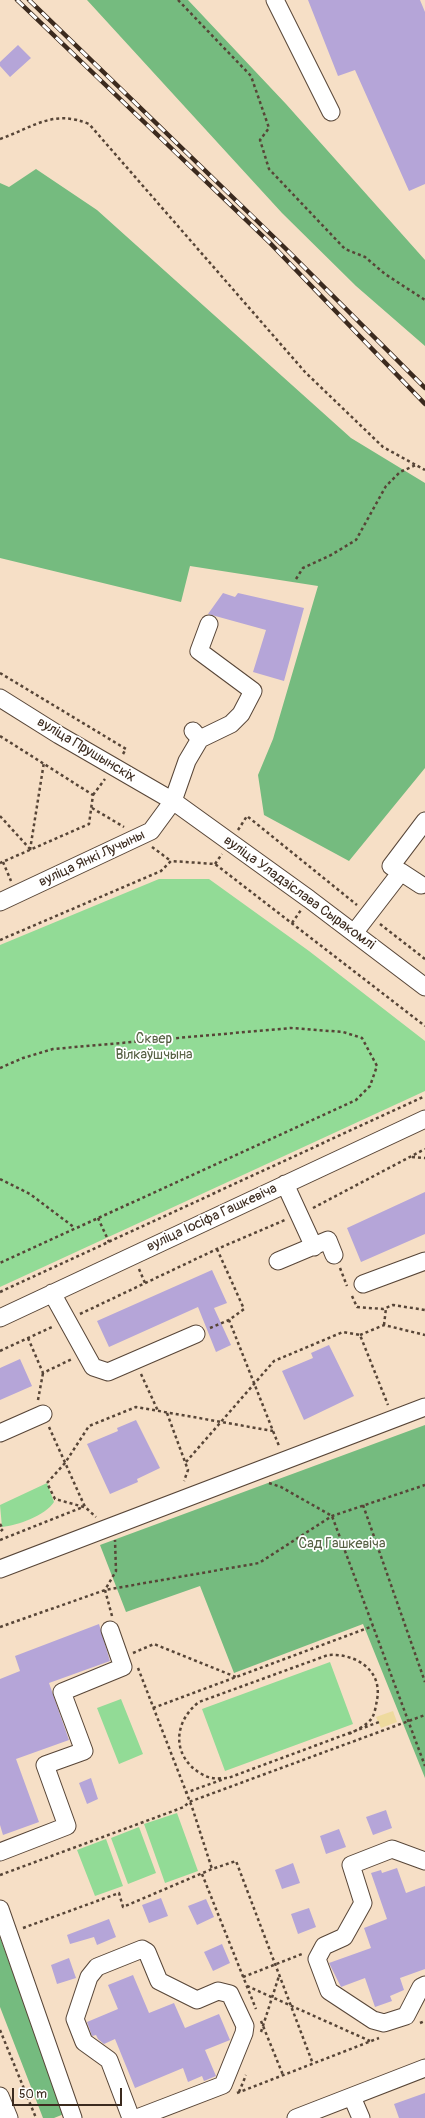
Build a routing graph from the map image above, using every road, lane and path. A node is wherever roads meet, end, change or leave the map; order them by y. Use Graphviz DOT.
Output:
graph roads {
  1 [pos="178,0"];
  2 [pos="275,0"];
  3 [pos="331,112"];
  4 [pos="0,138"];
  5 [pos="425,300"];
  6 [pos="416,465"];
  7 [pos="425,470"];
  8 [pos="296,579"];
  9 [pos="209,624"];
  10 [pos="0,673"];
  11 [pos="0,698"];
  12 [pos="0,736"];
  13 [pos="126,750"];
  14 [pos="44,762"];
  15 [pos="173,801"];
  16 [pos="0,816"];
  17 [pos="248,816"];
  18 [pos="425,821"];
  19 [pos="30,850"];
  20 [pos="0,863"];
  21 [pos="401,872"];
  22 [pos="424,884"];
  23 [pos="0,902"];
  24 [pos="368,914"];
  25 [pos="354,933"];
  26 [pos="0,940"];
  27 [pos="425,959"];
  28 [pos="425,987"];
  29 [pos="425,1026"];
  30 [pos="0,1068"];
  31 [pos="425,1096"];
  32 [pos="425,1119"];
  33 [pos="425,1149"];
  34 [pos="411,1156"];
  35 [pos="425,1158"];
  36 [pos="0,1179"];
  37 [pos="285,1184"];
  38 [pos="299,1214"];
  39 [pos="98,1218"];
  40 [pos="75,1228"];
  41 [pos="109,1242"];
  42 [pos="314,1247"];
  43 [pos="217,1249"];
  44 [pos="334,1255"];
  45 [pos="278,1261"];
  46 [pos="425,1261"];
  47 [pos="0,1263"];
  48 [pos="345,1281"];
  49 [pos="364,1284"];
  50 [pos="0,1292"];
  51 [pos="52,1293"];
  52 [pos="386,1308"];
  53 [pos="425,1310"];
  54 [pos="0,1318"];
  55 [pos="230,1320"];
  56 [pos="67,1321"];
  57 [pos="384,1325"];
  58 [pos="196,1334"];
  59 [pos="360,1335"];
  60 [pos="425,1335"];
  61 [pos="28,1338"];
  62 [pos="0,1351"];
  63 [pos="85,1353"];
  64 [pos="43,1373"];
  65 [pos="145,1383"];
  66 [pos="254,1385"];
  67 [pos="425,1407"];
  68 [pos="158,1411"];
  69 [pos="167,1412"];
  70 [pos="43,1414"];
  71 [pos="394,1419"];
  72 [pos="221,1422"];
  73 [pos="273,1431"];
  74 [pos="0,1433"];
  75 [pos="286,1460"];
  76 [pos="186,1462"];
  77 [pos="65,1463"];
  78 [pos="268,1483"];
  79 [pos="425,1485"];
  80 [pos="177,1501"];
  81 [pos="363,1506"];
  82 [pos="84,1507"];
  83 [pos="332,1516"];
  84 [pos="0,1524"];
  85 [pos="0,1532"];
  86 [pos="115,1539"];
  87 [pos="0,1540"];
  88 [pos="0,1569"];
  89 [pos="105,1590"];
  90 [pos="373,1626"];
  91 [pos="0,1628"];
  92 [pos="110,1630"];
  93 [pos="133,1653"];
  94 [pos="140,1670"];
  95 [pos="236,1677"];
  96 [pos="425,1682"];
  97 [pos="153,1708"];
  98 [pos="425,1715"];
  99 [pos="378,1722"];
  100 [pos="409,1722"];
  101 [pos="349,1734"];
  102 [pos="425,1766"];
  103 [pos="228,1778"];
  104 [pos="185,1793"];
  105 [pos="189,1802"];
  106 [pos="0,1852"];
  107 [pos="425,1861"];
  108 [pos="212,1869"];
  109 [pos="0,1874"];
  110 [pos="202,1874"];
  111 [pos="0,1909"];
  112 [pos="10,1934"];
  113 [pos="324,1946"];
  114 [pos="274,1964"];
  115 [pos="243,1977"];
  116 [pos="425,1985"];
  117 [pos="247,1986"];
  118 [pos="291,2006"];
  119 [pos="258,2013"];
  120 [pos="260,2020"];
  121 [pos="425,2021"];
  122 [pos="418,2023"];
  123 [pos="0,2030"];
  124 [pos="384,2036"];
  125 [pos="371,2041"];
  126 [pos="312,2064"];
  127 [pos="425,2068"];
  128 [pos="283,2075"];
  129 [pos="232,2095"];
  130 [pos="0,2096"];
  131 [pos="352,2097"];
  132 [pos="9,2118"];
  133 [pos="36,2118"];
  134 [pos="73,2118"];
  135 [pos="131,2118"];
  136 [pos="137,2118"];
  137 [pos="296,2118"];
  138 [pos="360,2118"];
  1 -- 5 [label="path"];
  2 -- 3 [label="street"];
  4 -- 6 [label="path"];
  6 -- 7 [label="path"];
  6 -- 8 [label="path"];
  9 -- 15 [label="street, вуліца Янкі Лучыны"];
  10 -- 13 [label="path"];
  11 -- 15 [label="street, вуліца Прушынскіх"];
  12 -- 14 [label="path"];
  14 -- 19 [label="path"];
  14 -- 19 [label="path"];
  15 -- 23 [label="street, вуліца Янкі Лучыны"];
  15 -- 25 [label="street, вуліца Уладзіслава Сыракомлі"];
  16 -- 19 [label="path"];
  17 -- 24 [label="path"];
  18 -- 21 [label="street"];
  19 -- 20 [label="path"];
  21 -- 22 [label="street"];
  21 -- 24 [label="street"];
  24 -- 25 [label="street"];
  24 -- 27 [label="path"];
  25 -- 28 [label="street, вуліца Уладзіслава Сыракомлі"];
  26 -- 29 [label="path"];
  30 -- 39 [label="path"];
  31 -- 41 [label="path"];
  32 -- 37 [label="street, вуліца Іосіфа Гашкевіча"];
  33 -- 34 [label="path"];
  34 -- 35 [label="path"];
  34 -- 38 [label="path"];
  36 -- 40 [label="path"];
  37 -- 38 [label="street"];
  37 -- 51 [label="street, вуліца Іосіфа Гашкевіча"];
  38 -- 42 [label="street"];
  38 -- 43 [label="path"];
  39 -- 40 [label="path"];
  39 -- 41 [label="path"];
  40 -- 47 [label="path"];
  41 -- 50 [label="path"];
  42 -- 44 [label="street"];
  42 -- 45 [label="street"];
  43 -- 55 [label="path"];
  43 -- 56 [label="path"];
  46 -- 49 [label="street"];
  48 -- 52 [label="path"];
  51 -- 54 [label="street, вуліца Іосіфа Гашкевіча"];
  51 -- 56 [label="street"];
  52 -- 53 [label="path"];
  52 -- 57 [label="path"];
  55 -- 58 [label="path"];
  55 -- 66 [label="path"];
  56 -- 61 [label="path"];
  56 -- 63 [label="street"];
  57 -- 59 [label="path"];
  57 -- 60 [label="path"];
  58 -- 63 [label="street"];
  59 -- 66 [label="path"];
  59 -- 71 [label="path"];
  61 -- 62 [label="path"];
  61 -- 64 [label="path"];
  63 -- 64 [label="path"];
  64 -- 70 [label="path"];
  65 -- 68 [label="path"];
  66 -- 72 [label="path"];
  66 -- 73 [label="path"];
  67 -- 71 [label="street"];
  68 -- 69 [label="path"];
  68 -- 77 [label="path"];
  69 -- 72 [label="path"];
  69 -- 76 [label="path"];
  70 -- 74 [label="street"];
  70 -- 77 [label="path"];
  71 -- 75 [label="street"];
  72 -- 73 [label="path"];
  72 -- 76 [label="path"];
  73 -- 75 [label="path"];
  75 -- 80 [label="street"];
  76 -- 80 [label="path"];
  77 -- 82 [label="path"];
  77 -- 82 [label="path"];
  78 -- 83 [label="path"];
  79 -- 81 [label="path"];
  80 -- 88 [label="street"];
  81 -- 83 [label="path"];
  81 -- 96 [label="path"];
  82 -- 87 [label="path"];
  83 -- 89 [label="path"];
  83 -- 90 [label="path"];
  84 -- 85 [label="path"];
  86 -- 89 [label="path"];
  89 -- 91 [label="path"];
  90 -- 95 [label="path"];
  90 -- 100 [label="path"];
  92 -- 106 [label="street"];
  93 -- 95 [label="path"];
  94 -- 97 [label="path"];
  95 -- 97 [label="path"];
  97 -- 104 [label="path"];
  98 -- 100 [label="path"];
  99 -- 101 [label="path"];
  100 -- 102 [label="path"];
  100 -- 105 [label="path"];
  101 -- 103 [label="path"];
  101 -- 103 [label="path"];
  103 -- 104 [label="path"];
  104 -- 105 [label="path"];
  105 -- 108 [label="path"];
  105 -- 109 [label="path"];
  107 -- 113 [label="street"];
  108 -- 110 [label="path"];
  108 -- 114 [label="path"];
  110 -- 112 [label="path"];
  110 -- 115 [label="path"];
  111 -- 112 [label="street"];
  112 -- 134 [label="street"];
  113 -- 114 [label="path"];
  113 -- 116 [label="street"];
  114 -- 115 [label="path"];
  114 -- 118 [label="path"];
  115 -- 117 [label="path"];
  117 -- 118 [label="path"];
  117 -- 119 [label="path"];
  118 -- 125 [label="path"];
  118 -- 126 [label="path"];
  120 -- 128 [label="path"];
  121 -- 122 [label="path"];
  123 -- 133 [label="path"];
  124 -- 125 [label="path"];
  125 -- 126 [label="path"];
  126 -- 128 [label="path"];
  127 -- 131 [label="street"];
  128 -- 129 [label="path"];
  130 -- 132 [label="street"];
  131 -- 137 [label="street"];
  131 -- 138 [label="street"];
  135 -- 136 [label="street"];
}
